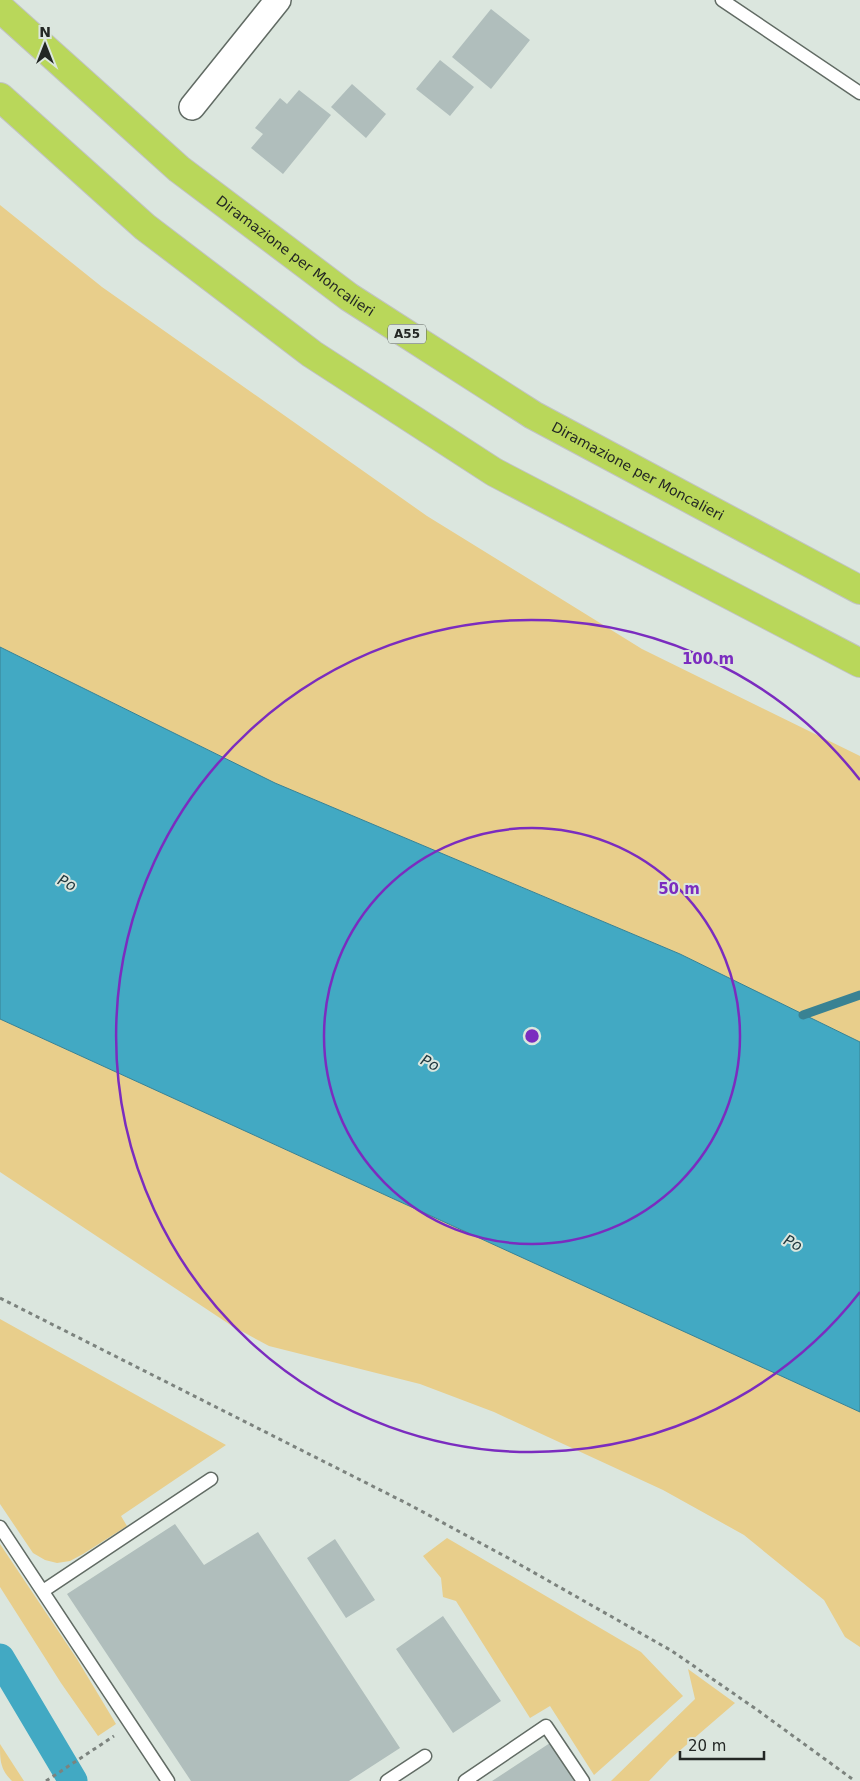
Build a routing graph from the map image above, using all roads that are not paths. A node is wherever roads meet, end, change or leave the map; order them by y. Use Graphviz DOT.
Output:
graph roads {
  1 [pos="278,0"];
  2 [pos="722,0"];
  3 [pos="0,8"];
  4 [pos="860,92"];
  5 [pos="0,97"];
  6 [pos="192,107"];
  7 [pos="860,590"];
  8 [pos="860,663"];
  9 [pos="212,1479"];
  10 [pos="0,1527"];
  11 [pos="43,1591"];
  12 [pos="425,1756"];
  13 [pos="168,1781"];
  14 [pos="387,1781"];
  15 [pos="465,1781"];
  16 [pos="583,1781"];
  1 -- 6 [label="street"];
  2 -- 4 [label="lane"];
  3 -- 7 [label="highway, Diramazione per Moncalieri / A55"];
  5 -- 8 [label="highway"];
  9 -- 11 [label="lane"];
  10 -- 11 [label="lane"];
  11 -- 13 [label="lane"];
  12 -- 14 [label="lane"];
  15 -- 16 [label="lane"];
}
